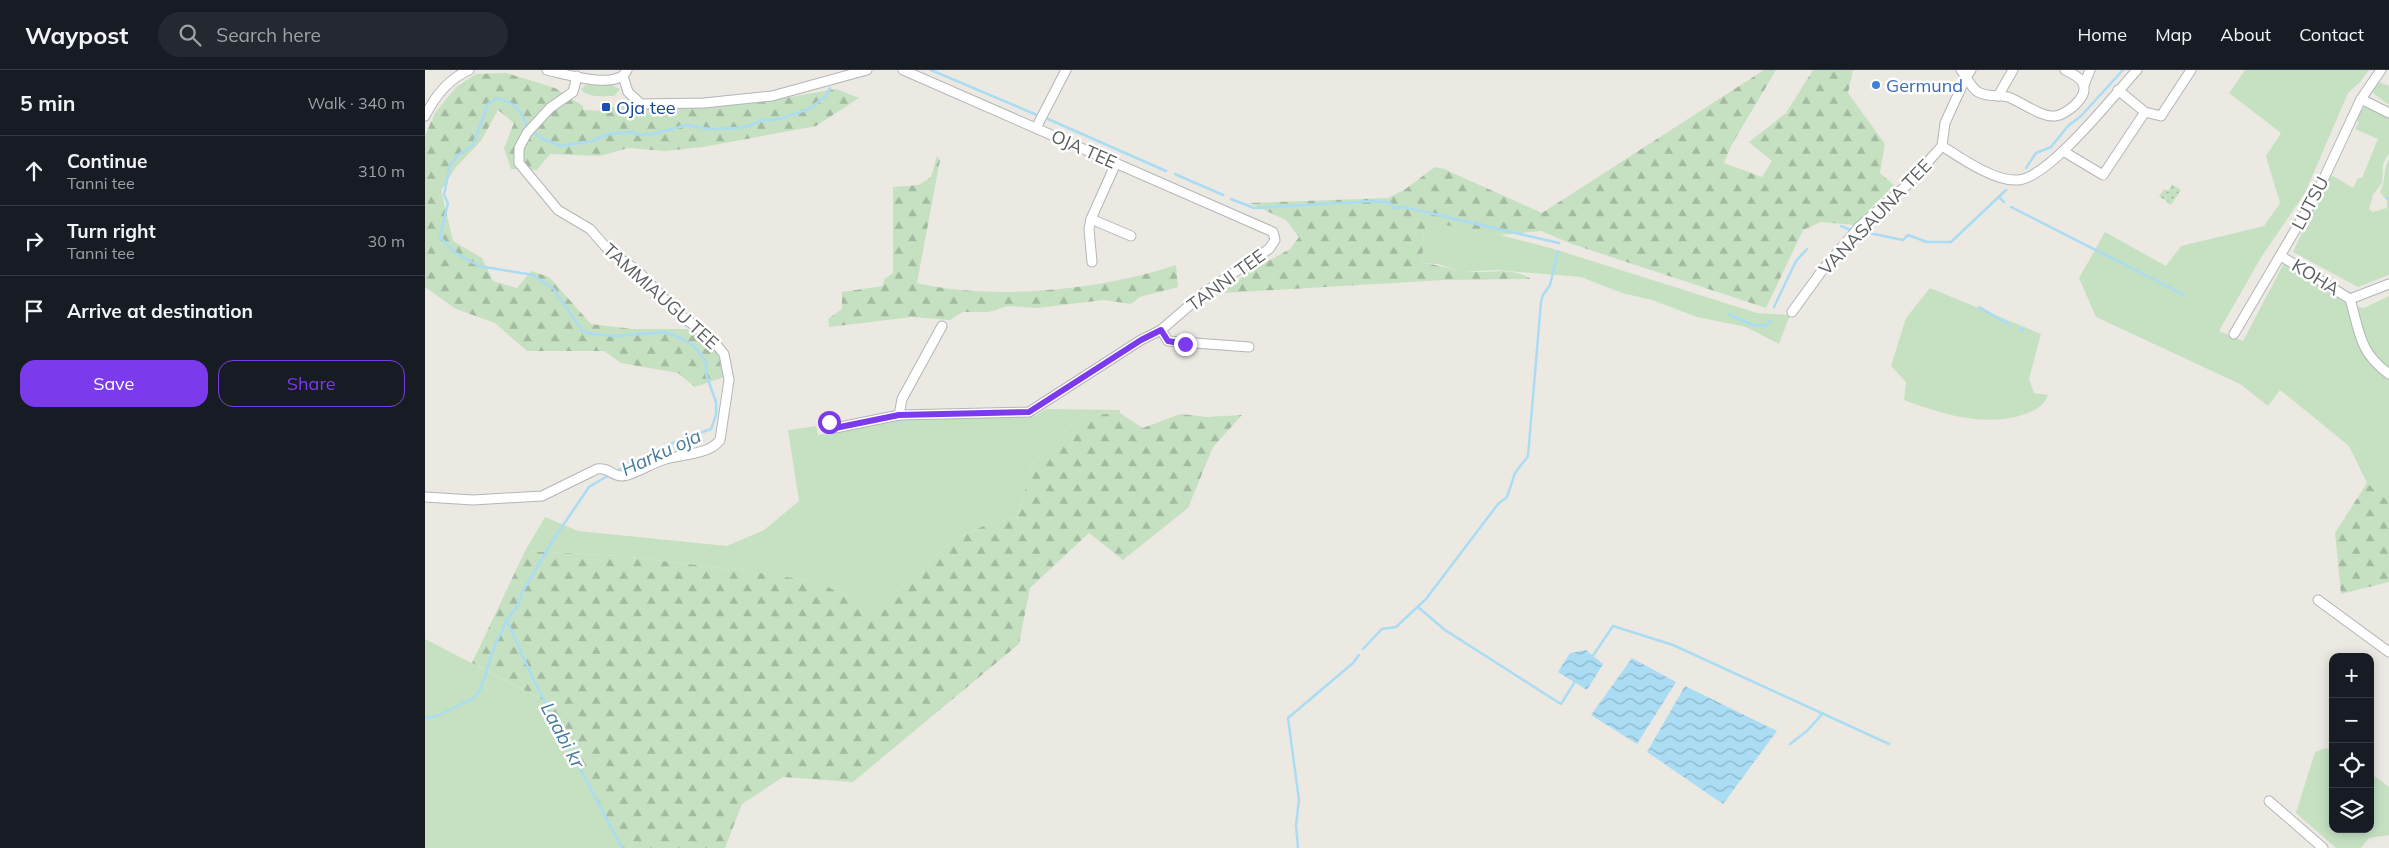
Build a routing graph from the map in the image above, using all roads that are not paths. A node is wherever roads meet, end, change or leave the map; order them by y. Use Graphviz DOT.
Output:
graph roads {
  1 [pos="469,70"];
  2 [pos="547,70"];
  3 [pos="867,70"];
  4 [pos="906,70"];
  5 [pos="1066,70"];
  6 [pos="2013,70"];
  7 [pos="2065,70"];
  8 [pos="2090,70"];
  9 [pos="2137,70"];
  10 [pos="2191,70"];
  11 [pos="2381,70"];
  12 [pos="1966,72"];
  13 [pos="625,73"];
  14 [pos="577,76"];
  15 [pos="2084,86"];
  16 [pos="2119,90"];
  17 [pos="1998,96"];
  18 [pos="2361,99"];
  19 [pos="2145,112"];
  20 [pos="2389,113"];
  21 [pos="425,116"];
  22 [pos="1036,128"];
  23 [pos="1941,146"];
  24 [pos="2063,151"];
  25 [pos="1116,163"];
  26 [pos="1091,218"];
  27 [pos="1265,227"];
  28 [pos="1131,236"];
  29 [pos="2281,256"];
  30 [pos="1093,262"];
  31 [pos="2389,284"];
  32 [pos="2351,299"];
  33 [pos="1792,312"];
  34 [pos="942,326"];
  35 [pos="1161,330"];
  36 [pos="2234,334"];
  37 [pos="1249,347"];
  38 [pos="2389,374"];
  39 [pos="899,415"];
  40 [pos="829,422"];
  41 [pos="425,497"];
  42 [pos="2318,600"];
  43 [pos="2389,652"];
  44 [pos="2269,801"];
  45 [pos="2323,848"];
  1 -- 21 [label="street"];
  2 -- 14 [label="street"];
  3 -- 13 [label="street"];
  4 -- 22 [label="street, OJA TEE"];
  5 -- 22 [label="street"];
  6 -- 17 [label="street"];
  7 -- 15 [label="street"];
  8 -- 15 [label="street"];
  9 -- 16 [label="street"];
  10 -- 19 [label="street"];
  11 -- 18 [label="street, LUTSU"];
  12 -- 17 [label="street"];
  12 -- 23 [label="street"];
  13 -- 14 [label="street"];
  14 -- 41 [label="street, TAMMIAUGU TEE"];
  15 -- 17 [label="street"];
  16 -- 19 [label="street"];
  16 -- 24 [label="street"];
  18 -- 20 [label="street"];
  18 -- 29 [label="street, LUTSU"];
  19 -- 24 [label="street"];
  22 -- 25 [label="street, OJA TEE"];
  23 -- 24 [label="street"];
  23 -- 33 [label="street, VANASAUNA TEE"];
  25 -- 26 [label="street"];
  25 -- 27 [label="street, OJA TEE"];
  26 -- 28 [label="street"];
  26 -- 30 [label="street"];
  27 -- 35 [label="street, TANNI TEE"];
  29 -- 32 [label="street, KOHA"];
  29 -- 36 [label="street, LUTSU"];
  31 -- 32 [label="street, KOHA"];
  32 -- 38 [label="street, KOHA"];
  34 -- 39 [label="street"];
  35 -- 37 [label="street"];
  35 -- 39 [label="street, TANNI TEE"];
  39 -- 40 [label="street, TANNI TEE"];
  42 -- 43 [label="street"];
  44 -- 45 [label="street"];
}
